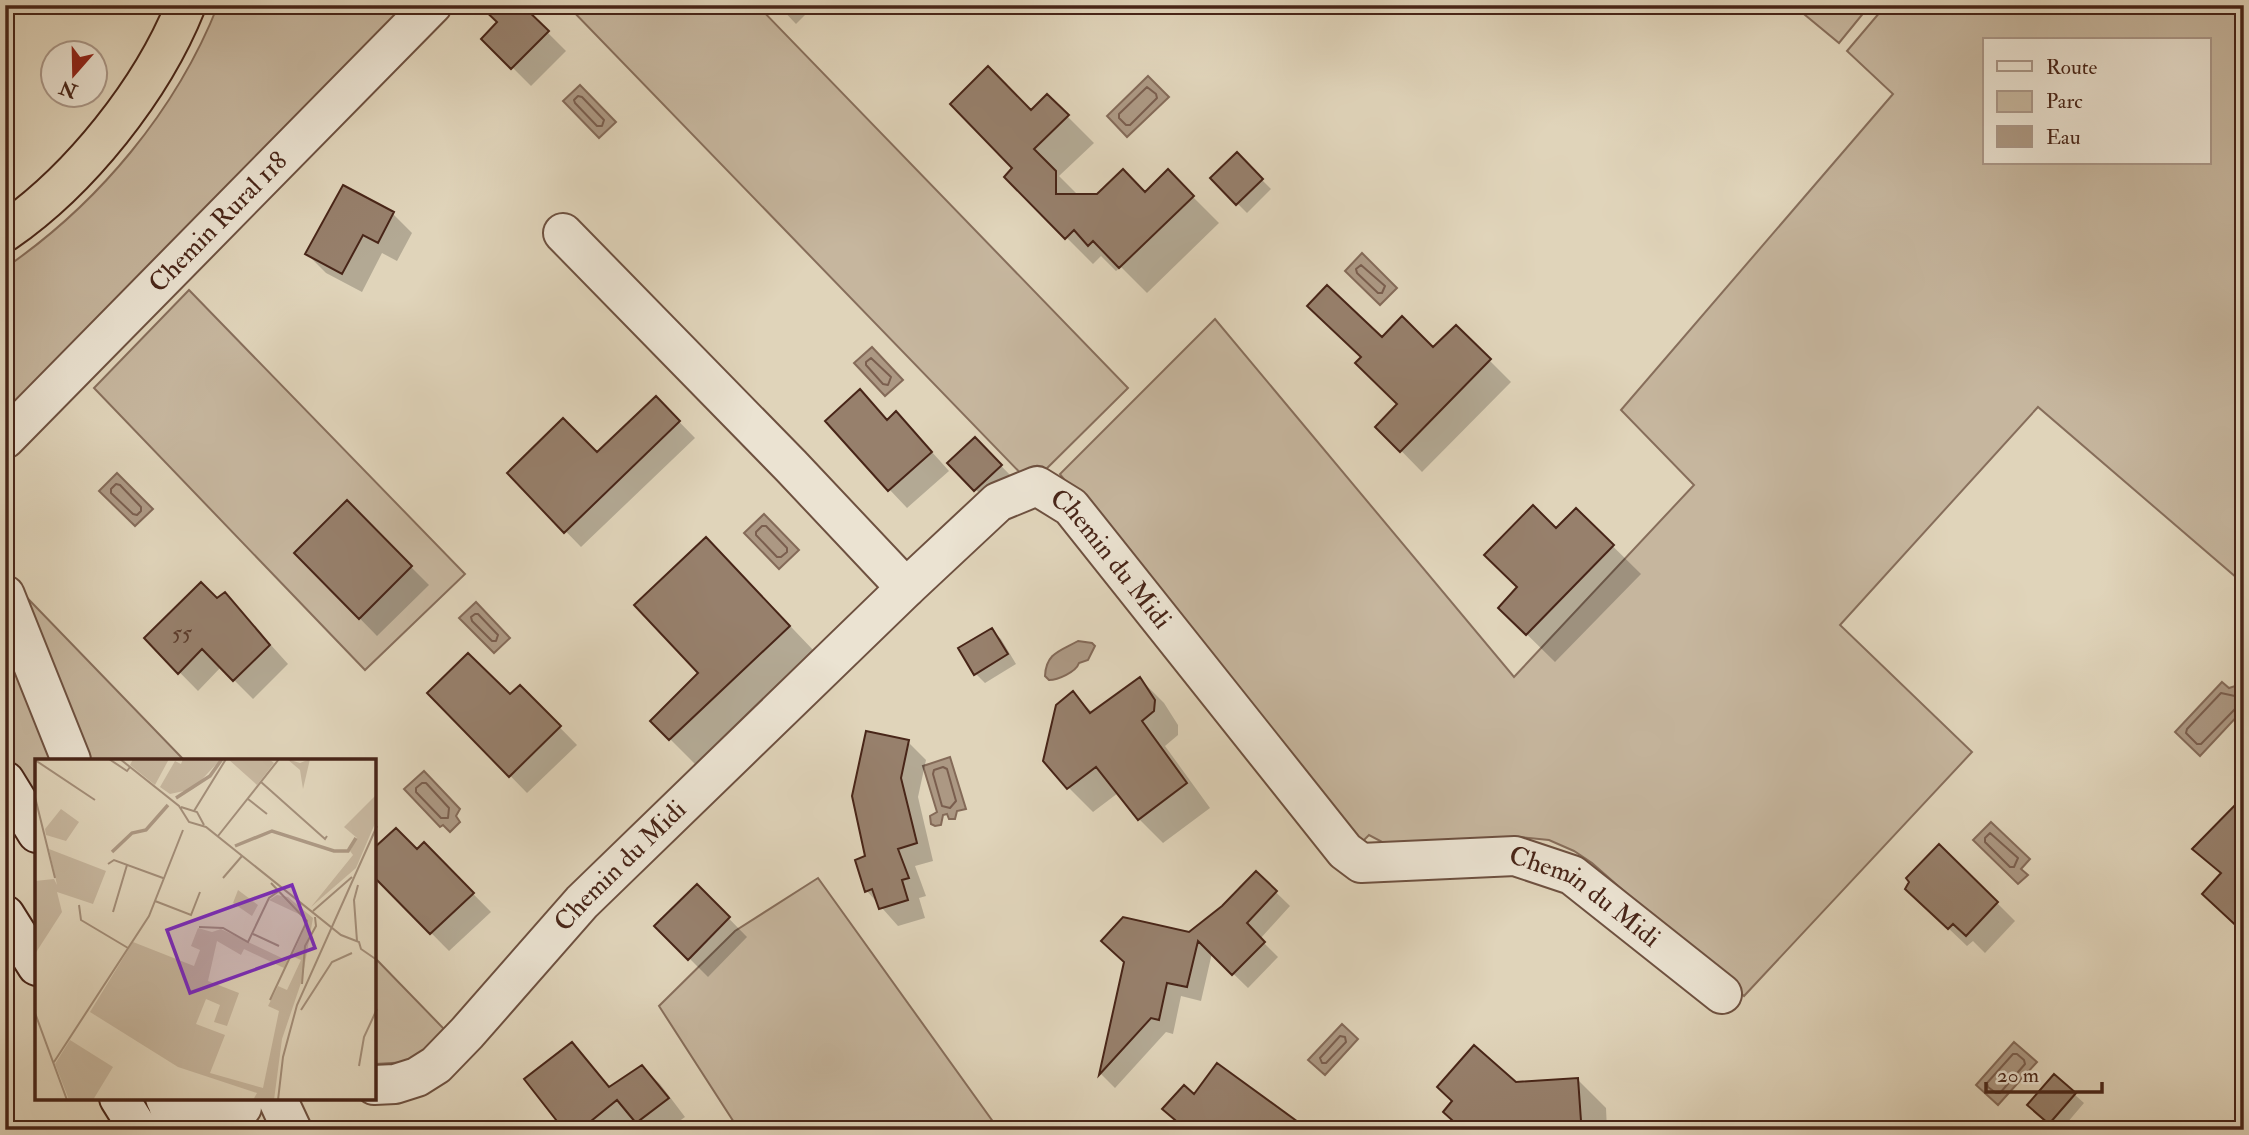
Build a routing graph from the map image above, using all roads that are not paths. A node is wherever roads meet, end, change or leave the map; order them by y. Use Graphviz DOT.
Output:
graph roads {
  1 [pos="186,5"];
  2 [pos="432,5"];
  3 [pos="5,232"];
  4 [pos="563,233"];
  5 [pos="5,439"];
  6 [pos="906,588"];
  7 [pos="5,595"];
  8 [pos="70,759"];
  9 [pos="5,781"];
  10 [pos="35,830"];
  11 [pos="5,915"];
  12 [pos="35,963"];
  13 [pos="1722,994"];
  14 [pos="376,1085"];
  15 [pos="120,1100"];
  16 [pos="249,1108"];
  17 [pos="172,1112"];
  18 [pos="139,1130"];
  19 [pos="292,1130"];
  1 -- 3 [label="highway"];
  2 -- 5 [label="street, Chemin Rural 118"];
  4 -- 6 [label="street"];
  6 -- 13 [label="street, Chemin du Midi"];
  6 -- 14 [label="street, Chemin du Midi"];
  7 -- 8 [label="street"];
  9 -- 10 [label="street"];
  11 -- 12 [label="street"];
  15 -- 18 [label="street"];
  16 -- 17 [label="street"];
  16 -- 19 [label="street"];
}
